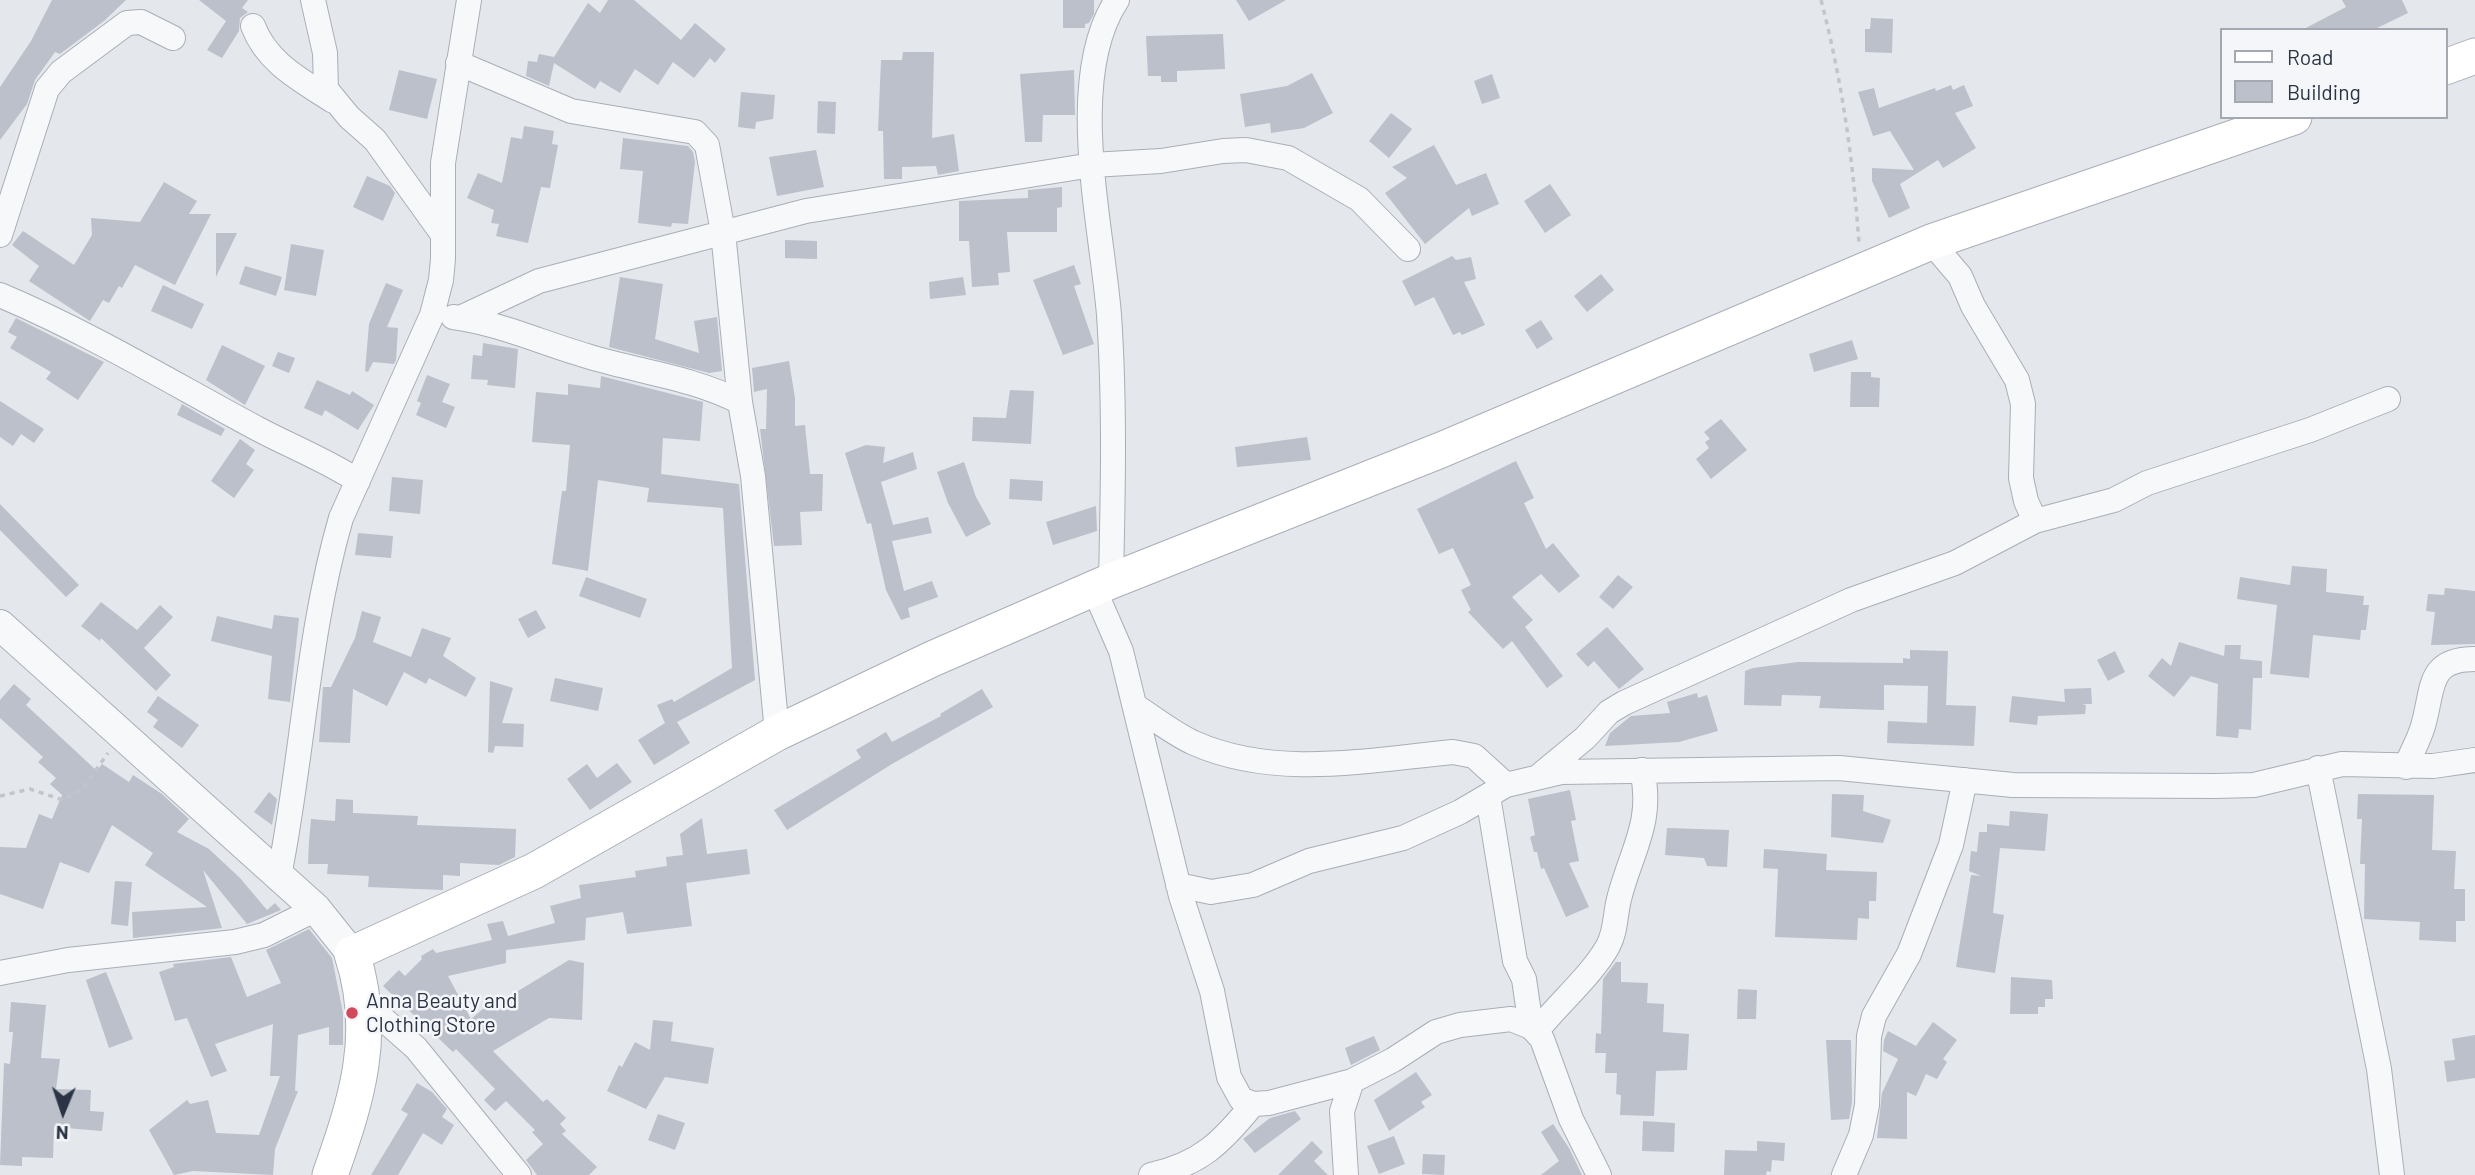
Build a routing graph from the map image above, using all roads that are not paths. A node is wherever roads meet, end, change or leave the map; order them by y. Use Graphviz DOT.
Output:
graph roads {
  1 [pos="313,0"];
  2 [pos="469,0"];
  3 [pos="1117,0"];
  4 [pos="253,26"];
  5 [pos="173,38"];
  6 [pos="2475,57"];
  7 [pos="458,63"];
  8 [pos="2447,66"];
  9 [pos="334,101"];
  10 [pos="2288,119"];
  11 [pos="1092,165"];
  12 [pos="441,232"];
  13 [pos="723,232"];
  14 [pos="0,235"];
  15 [pos="1931,242"];
  16 [pos="1408,250"];
  17 [pos="0,295"];
  18 [pos="432,315"];
  19 [pos="460,318"];
  20 [pos="2388,399"];
  21 [pos="740,402"];
  22 [pos="358,481"];
  23 [pos="2035,521"];
  24 [pos="1103,585"];
  25 [pos="0,625"];
  26 [pos="2475,659"];
  27 [pos="1135,706"];
  28 [pos="777,733"];
  29 [pos="2475,761"];
  30 [pos="2406,766"];
  31 [pos="2318,768"];
  32 [pos="1642,770"];
  33 [pos="1539,776"];
  34 [pos="1965,780"];
  35 [pos="1497,790"];
  36 [pos="279,876"];
  37 [pos="1178,885"];
  38 [pos="316,909"];
  39 [pos="352,954"];
  40 [pos="0,973"];
  41 [pos="365,1003"];
  42 [pos="1533,1029"];
  43 [pos="1352,1081"];
  44 [pos="1253,1104"];
  45 [pos="330,1175"];
  46 [pos="519,1175"];
  47 [pos="1152,1175"];
  48 [pos="1346,1175"];
  49 [pos="1599,1175"];
  50 [pos="1844,1175"];
  51 [pos="2392,1175"];
  1 -- 9 [label="street"];
  2 -- 7 [label="street"];
  3 -- 11 [label="street"];
  4 -- 9 [label="street"];
  5 -- 14 [label="street"];
  6 -- 8 [label="main road"];
  7 -- 12 [label="street"];
  7 -- 13 [label="street"];
  9 -- 12 [label="street"];
  10 -- 15 [label="main road"];
  11 -- 13 [label="street"];
  11 -- 16 [label="street"];
  11 -- 24 [label="street"];
  12 -- 18 [label="street"];
  13 -- 19 [label="street"];
  13 -- 21 [label="street"];
  15 -- 23 [label="street"];
  15 -- 24 [label="main road"];
  17 -- 22 [label="street"];
  18 -- 19 [label="street"];
  18 -- 22 [label="street"];
  19 -- 21 [label="street"];
  20 -- 23 [label="street"];
  21 -- 28 [label="street"];
  22 -- 36 [label="street"];
  23 -- 33 [label="street"];
  24 -- 27 [label="street"];
  24 -- 28 [label="main road"];
  25 -- 36 [label="street"];
  26 -- 30 [label="street"];
  27 -- 35 [label="street"];
  27 -- 37 [label="street"];
  28 -- 39 [label="main road"];
  29 -- 30 [label="street"];
  30 -- 31 [label="street"];
  31 -- 34 [label="street"];
  31 -- 51 [label="street"];
  32 -- 33 [label="street"];
  32 -- 34 [label="street"];
  32 -- 42 [label="street"];
  33 -- 35 [label="street"];
  34 -- 50 [label="street"];
  35 -- 37 [label="street"];
  35 -- 42 [label="street"];
  36 -- 38 [label="street"];
  37 -- 44 [label="street"];
  38 -- 39 [label="street"];
  38 -- 40 [label="street"];
  39 -- 41 [label="main road"];
  41 -- 45 [label="main road"];
  41 -- 46 [label="street"];
  42 -- 43 [label="street"];
  42 -- 49 [label="street"];
  43 -- 44 [label="street"];
  43 -- 48 [label="street"];
  44 -- 47 [label="street"];
}
